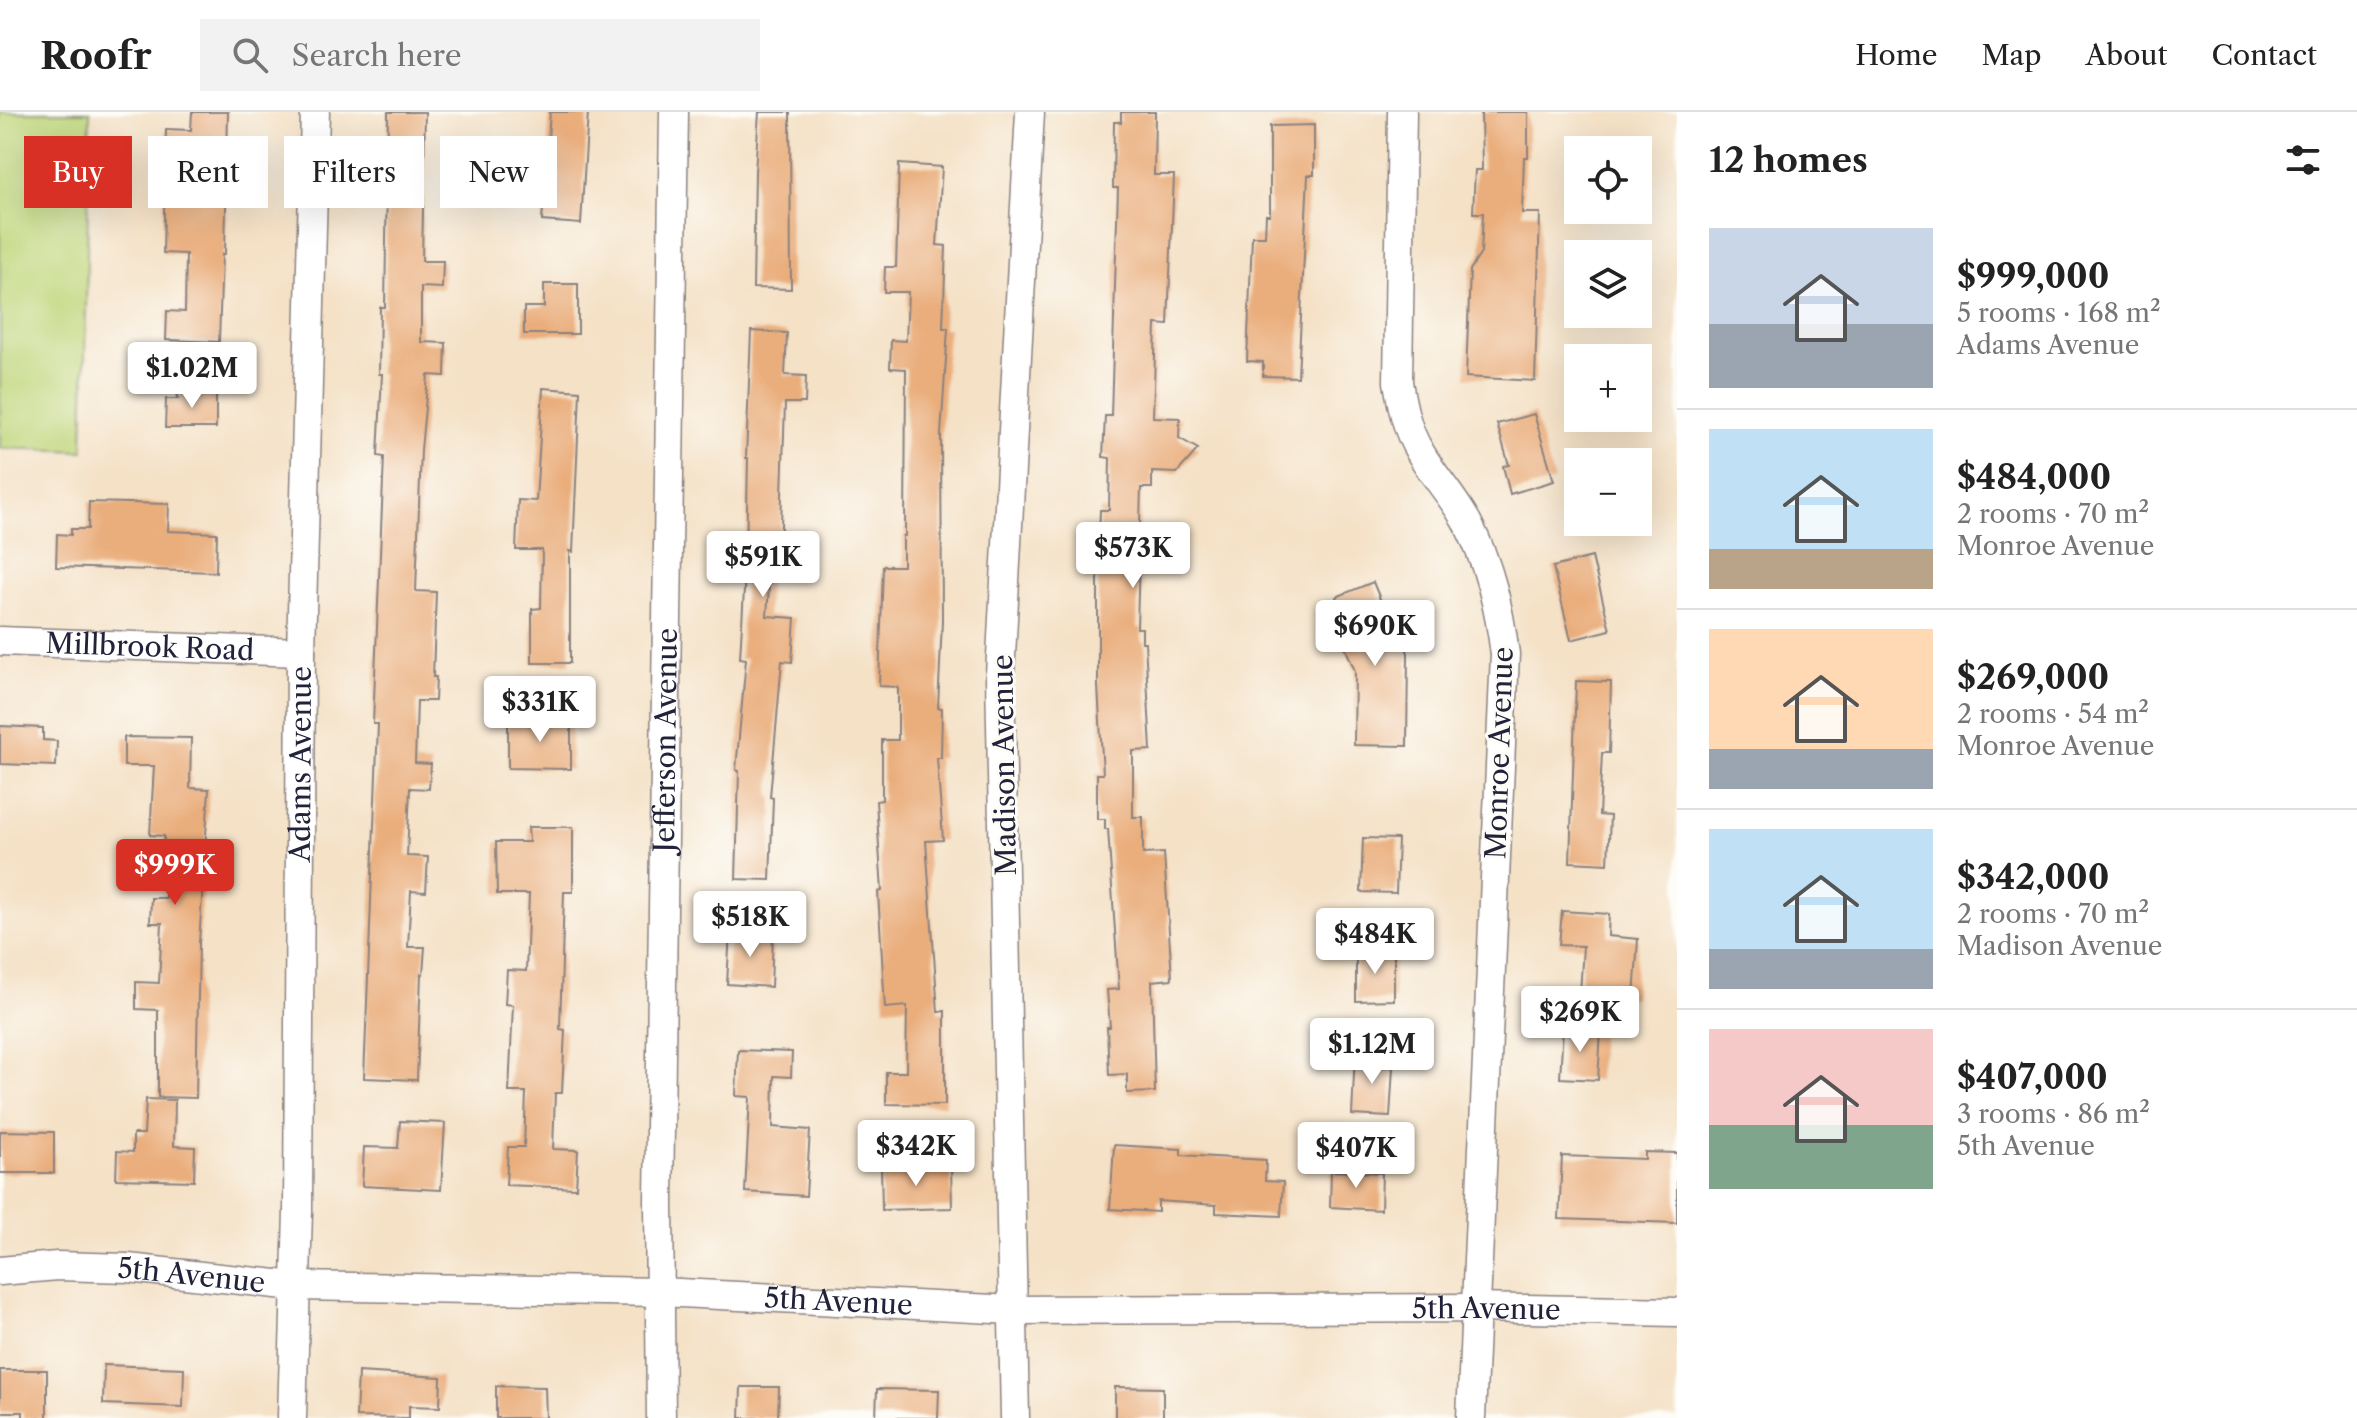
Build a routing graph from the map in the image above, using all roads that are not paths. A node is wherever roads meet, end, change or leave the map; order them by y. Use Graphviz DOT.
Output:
graph roads {
  1 [pos="315,112"];
  2 [pos="674,112"];
  3 [pos="1030,112"];
  4 [pos="1402,112"];
  5 [pos="0,641"];
  6 [pos="301,652"];
  7 [pos="0,1271"];
  8 [pos="295,1286"];
  9 [pos="660,1292"];
  10 [pos="1475,1308"];
  11 [pos="1013,1310"];
  12 [pos="1677,1312"];
  13 [pos="292,1418"];
  14 [pos="661,1418"];
  15 [pos="1015,1418"];
  16 [pos="1471,1418"];
  1 -- 6 [label="street, Adams Avenue"];
  2 -- 9 [label="street, Jefferson Avenue"];
  3 -- 11 [label="street, Madison Avenue"];
  4 -- 10 [label="street, Monroe Avenue"];
  5 -- 6 [label="street, Millbrook Road"];
  6 -- 8 [label="street, Adams Avenue"];
  7 -- 8 [label="street, 5th Avenue"];
  8 -- 9 [label="street, 5th Avenue"];
  8 -- 13 [label="street, Adams Avenue"];
  9 -- 11 [label="street, 5th Avenue"];
  9 -- 14 [label="street, Jefferson Avenue"];
  10 -- 11 [label="street, 5th Avenue"];
  10 -- 12 [label="street, 5th Avenue"];
  10 -- 16 [label="street, Monroe Avenue"];
  11 -- 15 [label="street, Madison Avenue"];
}
